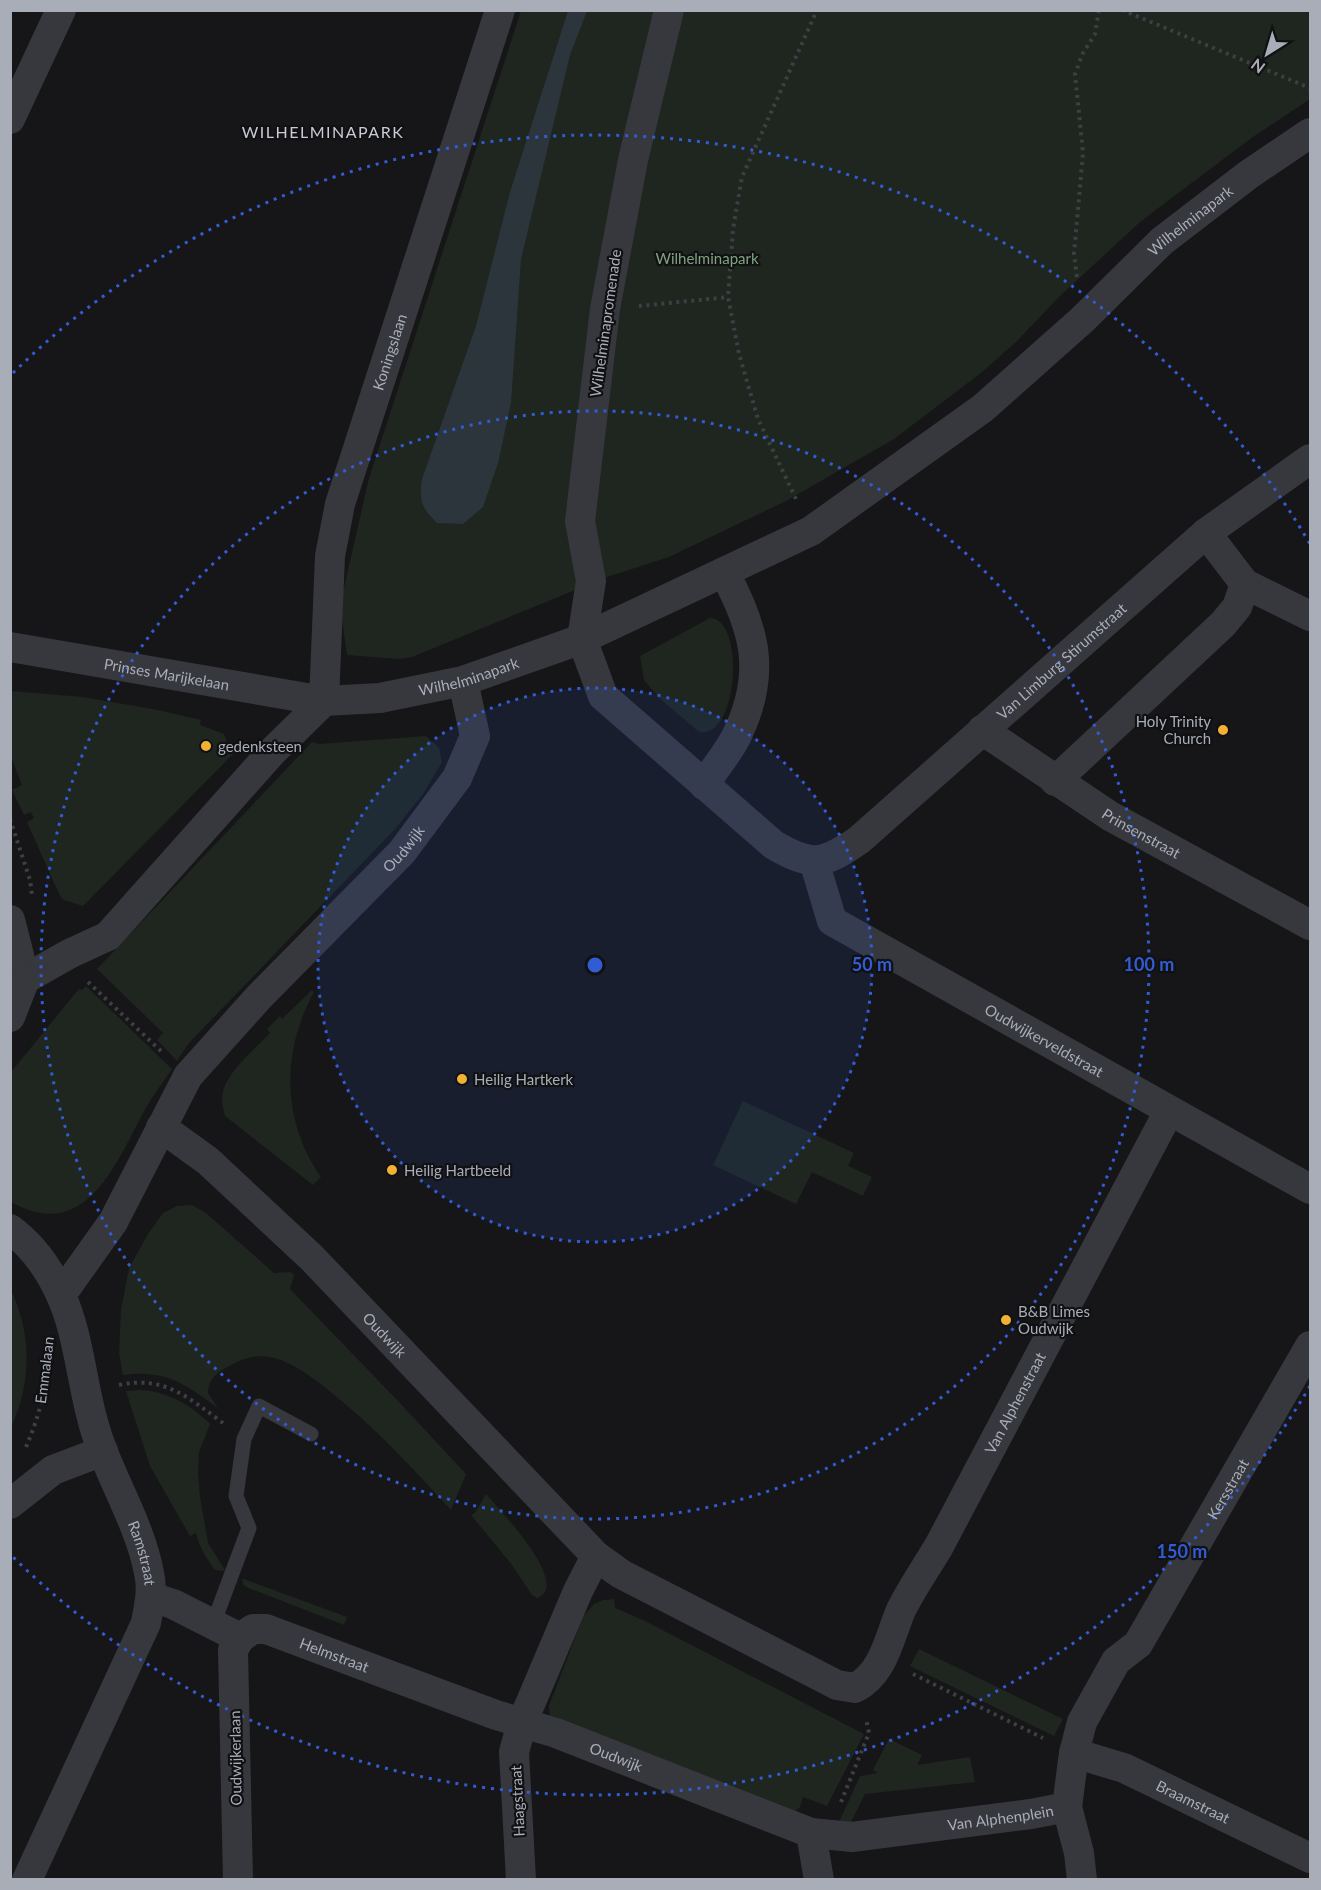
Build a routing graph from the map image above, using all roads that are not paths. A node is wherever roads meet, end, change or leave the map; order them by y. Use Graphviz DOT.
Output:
graph roads {
  1 [pos="61,10"];
  2 [pos="500,10"];
  3 [pos="669,10"];
  4 [pos="10,119"];
  5 [pos="1311,133"];
  6 [pos="1311,459"];
  7 [pos="1206,533"];
  8 [pos="724,572"];
  9 [pos="1245,584"];
  10 [pos="1311,616"];
  11 [pos="582,639"];
  12 [pos="10,647"];
  13 [pos="463,681"];
  14 [pos="324,701"];
  15 [pos="982,730"];
  16 [pos="1055,781"];
  17 [pos="704,785"];
  18 [pos="814,861"];
  19 [pos="10,920"];
  20 [pos="1311,925"];
  21 [pos="25,978"];
  22 [pos="10,1017"];
  23 [pos="1169,1111"];
  24 [pos="161,1127"];
  25 [pos="1311,1189"];
  26 [pos="10,1229"];
  27 [pos="61,1295"];
  28 [pos="1311,1346"];
  29 [pos="311,1434"];
  30 [pos="103,1451"];
  31 [pos="10,1504"];
  32 [pos="596,1556"];
  33 [pos="151,1597"];
  34 [pos="213,1624"];
  35 [pos="240,1638"];
  36 [pos="855,1688"];
  37 [pos="522,1723"];
  38 [pos="1074,1753"];
  39 [pos="1067,1807"];
  40 [pos="818,1834"];
  41 [pos="1309,1855"];
  42 [pos="27,1880"];
  43 [pos="238,1880"];
  44 [pos="521,1880"];
  45 [pos="819,1880"];
  46 [pos="1082,1880"];
  1 -- 4 [label="street"];
  2 -- 14 [label="street, Koningslaan"];
  3 -- 11 [label="street, Wilhelminapromenade"];
  5 -- 8 [label="street, Wilhelminapark"];
  6 -- 7 [label="street, Van Limburg Stirumstraat"];
  7 -- 9 [label="street"];
  7 -- 15 [label="street, Van Limburg Stirumstraat"];
  8 -- 11 [label="street, Wilhelminapark"];
  8 -- 17 [label="street"];
  9 -- 10 [label="street"];
  9 -- 16 [label="street"];
  11 -- 13 [label="street, Wilhelminapark"];
  11 -- 17 [label="street"];
  12 -- 14 [label="street, Prinses Marijkelaan"];
  13 -- 14 [label="street, Wilhelminapark"];
  13 -- 24 [label="street, Oudwijk"];
  14 -- 21 [label="street"];
  15 -- 16 [label="street, Prinsenstraat"];
  15 -- 18 [label="street, Van Limburg Stirumstraat"];
  16 -- 20 [label="street, Prinsenstraat"];
  17 -- 18 [label="street"];
  18 -- 23 [label="street, Oudwijkerveldstraat"];
  19 -- 21 [label="street"];
  21 -- 22 [label="street"];
  23 -- 25 [label="street, Oudwijkerveldstraat"];
  23 -- 36 [label="street, Van Alphenstraat"];
  24 -- 27 [label="street, Oudwijk"];
  24 -- 32 [label="street, Oudwijk"];
  26 -- 27 [label="street, Ramstraat"];
  27 -- 30 [label="street, Ramstraat"];
  28 -- 38 [label="street, Kersstraat"];
  29 -- 34 [label="lane"];
  30 -- 31 [label="street"];
  30 -- 33 [label="street, Ramstraat"];
  32 -- 36 [label="street, Oudwijk"];
  32 -- 37 [label="street"];
  33 -- 34 [label="street"];
  33 -- 42 [label="street, Ramstraat"];
  34 -- 35 [label="street"];
  35 -- 37 [label="street, Helmstraat"];
  35 -- 43 [label="street, Oudwijkerlaan"];
  37 -- 40 [label="street, Oudwijk"];
  37 -- 44 [label="street, Haagstraat"];
  38 -- 39 [label="street, Van Alphenplein"];
  38 -- 41 [label="street, Braamstraat"];
  39 -- 40 [label="street, Van Alphenplein"];
  39 -- 46 [label="street"];
  40 -- 45 [label="street"];
}
